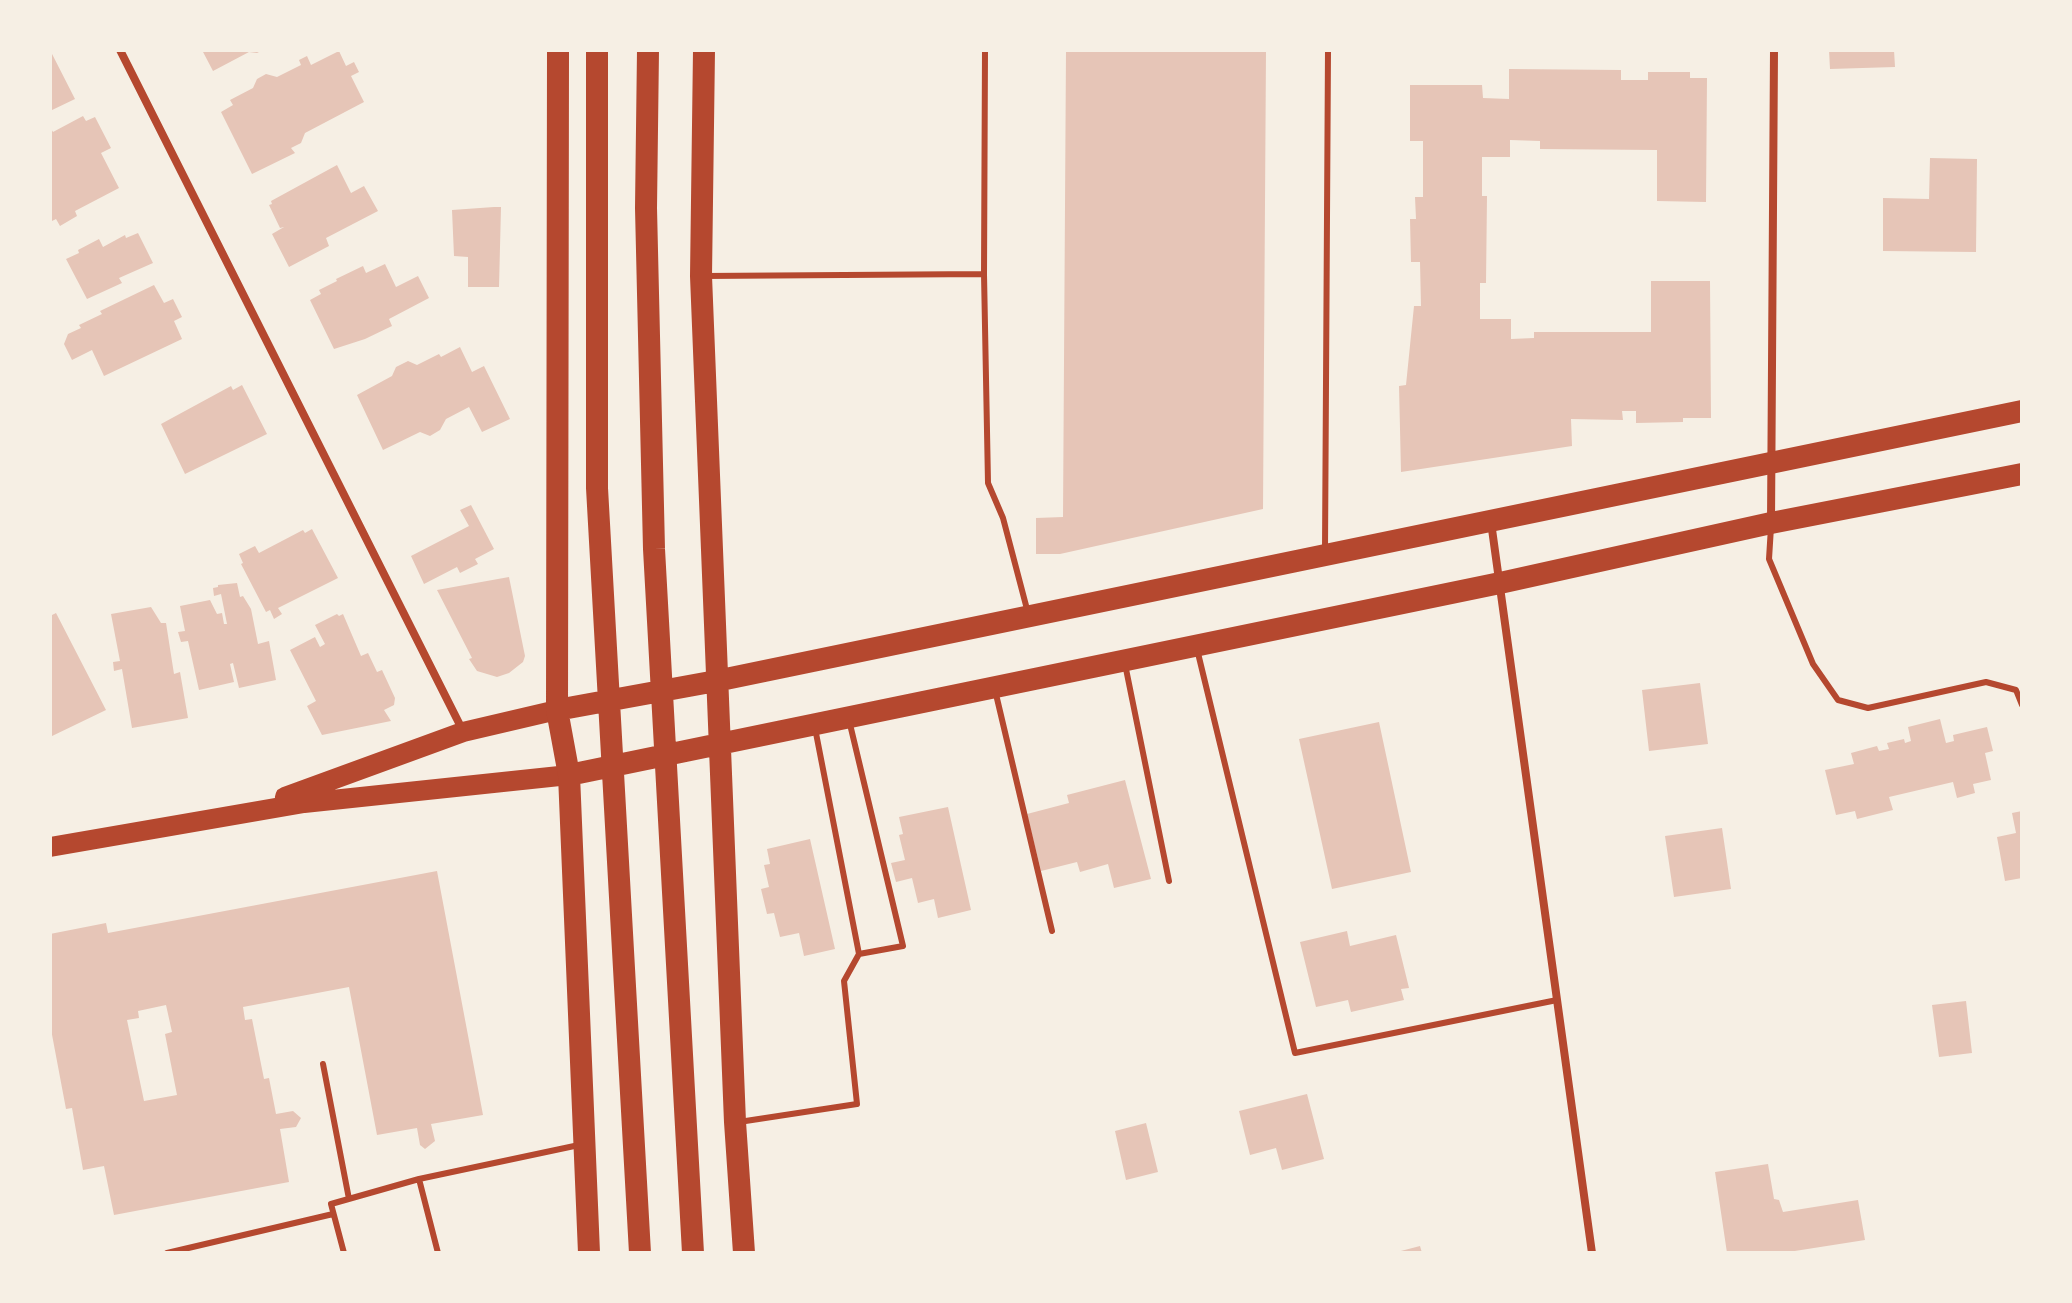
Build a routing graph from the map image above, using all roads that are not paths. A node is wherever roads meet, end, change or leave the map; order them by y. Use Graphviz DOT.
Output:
graph roads {
  1 [pos="120,50"];
  2 [pos="558,50"];
  3 [pos="597,50"];
  4 [pos="648,50"];
  5 [pos="704,50"];
  6 [pos="985,50"];
  7 [pos="1328,50"];
  8 [pos="1774,50"];
  9 [pos="984,274"];
  10 [pos="701,276"];
  11 [pos="2022,411"];
  12 [pos="1771,461"];
  13 [pos="2022,474"];
  14 [pos="1491,522"];
  15 [pos="1771,523"];
  16 [pos="1325,556"];
  17 [pos="1500,583"];
  18 [pos="1029,617"];
  19 [pos="1196,645"];
  20 [pos="1124,660"];
  21 [pos="716,681"];
  22 [pos="994,687"];
  23 [pos="2022,705"];
  24 [pos="557,710"];
  25 [pos="848,717"];
  26 [pos="814,724"];
  27 [pos="463,732"];
  28 [pos="720,743"];
  29 [pos="579,772"];
  30 [pos="244,812"];
  31 [pos="50,847"];
  32 [pos="1169,881"];
  33 [pos="1052,931"];
  34 [pos="859,954"];
  35 [pos="1557,1000"];
  36 [pos="323,1064"];
  37 [pos="735,1122"];
  38 [pos="586,1143"];
  39 [pos="419,1179"];
  40 [pos="349,1199"];
  41 [pos="333,1214"];
  42 [pos="167,1253"];
  43 [pos="344,1253"];
  44 [pos="438,1253"];
  45 [pos="589,1253"];
  46 [pos="640,1253"];
  47 [pos="693,1253"];
  48 [pos="744,1253"];
  49 [pos="1592,1253"];
  1 -- 27 [label="street"];
  2 -- 24 [label="highway"];
  3 -- 46 [label="highway"];
  4 -- 47 [label="highway"];
  5 -- 10 [label="highway"];
  6 -- 9 [label="lane"];
  7 -- 16 [label="lane"];
  8 -- 12 [label="street"];
  9 -- 10 [label="lane"];
  9 -- 18 [label="lane"];
  10 -- 21 [label="highway"];
  11 -- 12 [label="highway"];
  12 -- 14 [label="highway"];
  12 -- 15 [label="street"];
  13 -- 15 [label="highway"];
  14 -- 16 [label="highway"];
  14 -- 17 [label="street"];
  15 -- 17 [label="highway"];
  15 -- 23 [label="lane"];
  16 -- 18 [label="highway"];
  17 -- 19 [label="highway"];
  17 -- 35 [label="street"];
  18 -- 21 [label="highway"];
  19 -- 20 [label="highway"];
  19 -- 35 [label="lane"];
  20 -- 22 [label="highway"];
  20 -- 32 [label="lane"];
  21 -- 24 [label="highway"];
  21 -- 28 [label="highway"];
  22 -- 25 [label="highway"];
  22 -- 33 [label="lane"];
  24 -- 27 [label="main road"];
  24 -- 29 [label="highway"];
  25 -- 26 [label="highway"];
  25 -- 34 [label="lane"];
  26 -- 28 [label="highway"];
  26 -- 34 [label="lane"];
  27 -- 30 [label="main road"];
  28 -- 29 [label="highway"];
  28 -- 37 [label="highway"];
  29 -- 30 [label="main road"];
  29 -- 38 [label="highway"];
  30 -- 31 [label="main road"];
  34 -- 37 [label="lane"];
  35 -- 49 [label="street"];
  36 -- 40 [label="lane"];
  37 -- 48 [label="highway"];
  38 -- 39 [label="lane"];
  38 -- 45 [label="highway"];
  39 -- 40 [label="lane"];
  39 -- 44 [label="lane"];
  40 -- 41 [label="lane"];
  41 -- 42 [label="lane"];
  41 -- 43 [label="lane"];
}
